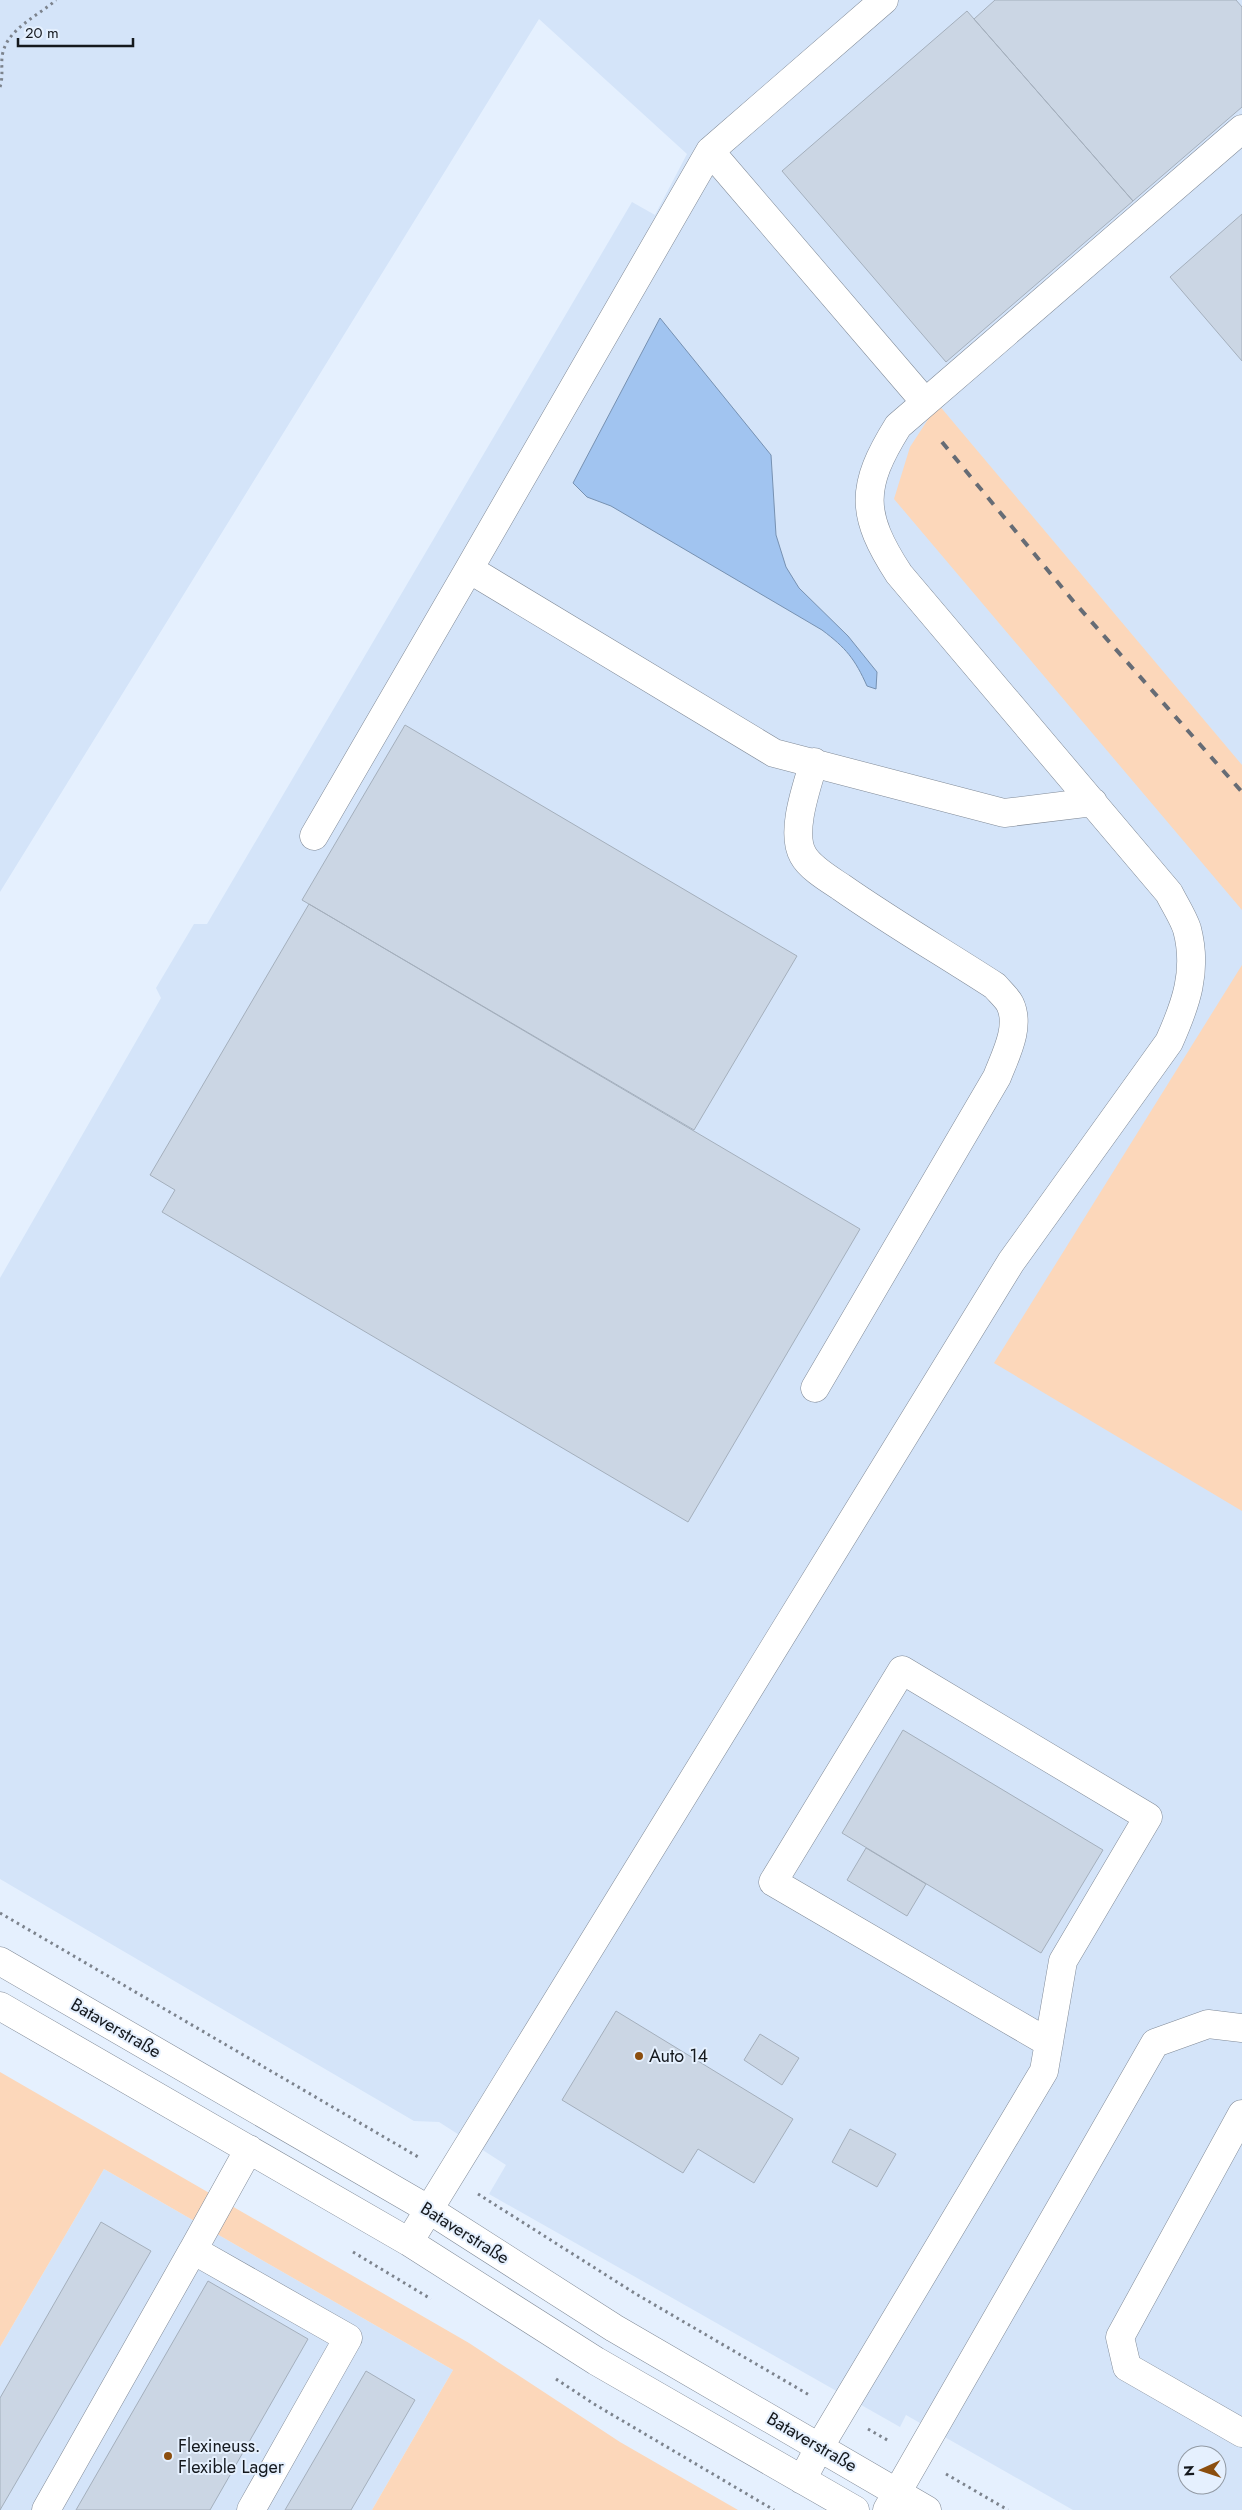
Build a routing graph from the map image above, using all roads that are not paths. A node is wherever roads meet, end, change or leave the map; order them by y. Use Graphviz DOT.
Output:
graph roads {
  1 [pos="884,0"];
  2 [pos="1242,129"];
  3 [pos="710,151"];
  4 [pos="925,402"];
  5 [pos="469,569"];
  6 [pos="814,762"];
  7 [pos="1093,802"];
  8 [pos="314,836"];
  9 [pos="815,1388"];
  10 [pos="0,1961"];
  11 [pos="0,2006"];
  12 [pos="1242,2028"];
  13 [pos="1049,2043"];
  14 [pos="1242,2114"];
  15 [pos="249,2149"];
  16 [pos="428,2209"];
  17 [pos="409,2242"];
  18 [pos="193,2250"];
  19 [pos="1242,2433"];
  20 [pos="820,2446"];
  21 [pos="802,2480"];
  22 [pos="909,2505"];
  23 [pos="46,2510"];
  24 [pos="251,2510"];
  25 [pos="855,2510"];
  1 -- 3 [label="street"];
  2 -- 4 [label="street"];
  3 -- 4 [label="street"];
  3 -- 5 [label="street"];
  4 -- 7 [label="street"];
  5 -- 6 [label="street"];
  5 -- 8 [label="street"];
  6 -- 7 [label="street"];
  6 -- 9 [label="street"];
  7 -- 16 [label="street"];
  10 -- 16 [label="street, Bataverstraße"];
  11 -- 15 [label="street"];
  12 -- 22 [label="street"];
  13 -- 13 [label="street"];
  13 -- 20 [label="street"];
  14 -- 19 [label="street"];
  15 -- 17 [label="street"];
  15 -- 18 [label="street"];
  16 -- 17 [label="street"];
  16 -- 20 [label="street, Bataverstraße"];
  17 -- 21 [label="street"];
  18 -- 23 [label="street"];
  18 -- 24 [label="street"];
  20 -- 21 [label="street"];
  20 -- 22 [label="street, Bataverstraße"];
  21 -- 25 [label="street"];
}
